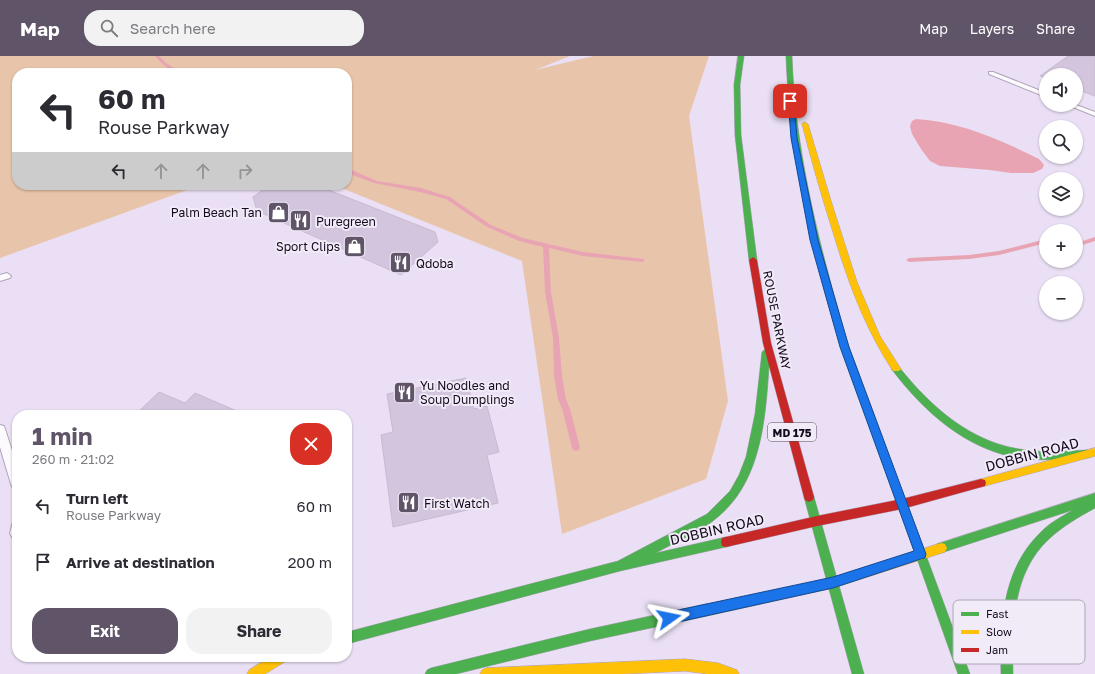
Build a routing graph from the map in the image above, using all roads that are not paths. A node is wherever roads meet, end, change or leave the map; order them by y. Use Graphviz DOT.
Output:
graph roads {
  1 [pos="741,56"];
  2 [pos="789,56"];
  3 [pos="991,73"];
  4 [pos="1039,92"];
  5 [pos="1083,110"];
  6 [pos="1095,114"];
  7 [pos="767,343"];
  8 [pos="0,430"];
  9 [pos="1091,453"];
  10 [pos="12,468"];
  11 [pos="1095,498"];
  12 [pos="1095,502"];
  13 [pos="902,504"];
  14 [pos="817,521"];
  15 [pos="921,554"];
  16 [pos="620,566"];
  17 [pos="833,583"];
  18 [pos="1011,600"];
  19 [pos="352,637"];
  20 [pos="953,643"];
  21 [pos="273,662"];
  22 [pos="960,664"];
  23 [pos="1008,664"];
  24 [pos="253,674"];
  25 [pos="431,674"];
  26 [pos="486,674"];
  27 [pos="733,674"];
  28 [pos="858,674"];
  29 [pos="964,674"];
  30 [pos="1007,674"];
  1 -- 7 [label="main road, ROUSE PARKWAY / MD 175"];
  2 -- 9 [label="main road"];
  2 -- 13 [label="main road"];
  3 -- 4 [label="lane"];
  5 -- 6 [label="lane"];
  7 -- 14 [label="main road, ROUSE PARKWAY / MD 175"];
  7 -- 16 [label="main road"];
  8 -- 10 [label="lane"];
  9 -- 13 [label="main road, DOBBIN ROAD"];
  11 -- 15 [label="main road"];
  12 -- 18 [label="main road"];
  13 -- 14 [label="main road, DOBBIN ROAD"];
  13 -- 15 [label="main road"];
  14 -- 16 [label="main road, DOBBIN ROAD"];
  14 -- 17 [label="main road, ROUSE PARKWAY / MD 175"];
  15 -- 17 [label="main road"];
  15 -- 20 [label="main road"];
  16 -- 19 [label="main road, DOBBIN ROAD"];
  17 -- 25 [label="main road"];
  17 -- 28 [label="main road, ROUSE PARKWAY / MD 175"];
  21 -- 24 [label="main road"];
  22 -- 29 [label="main road"];
  23 -- 30 [label="main road"];
  26 -- 27 [label="main road"];
}
